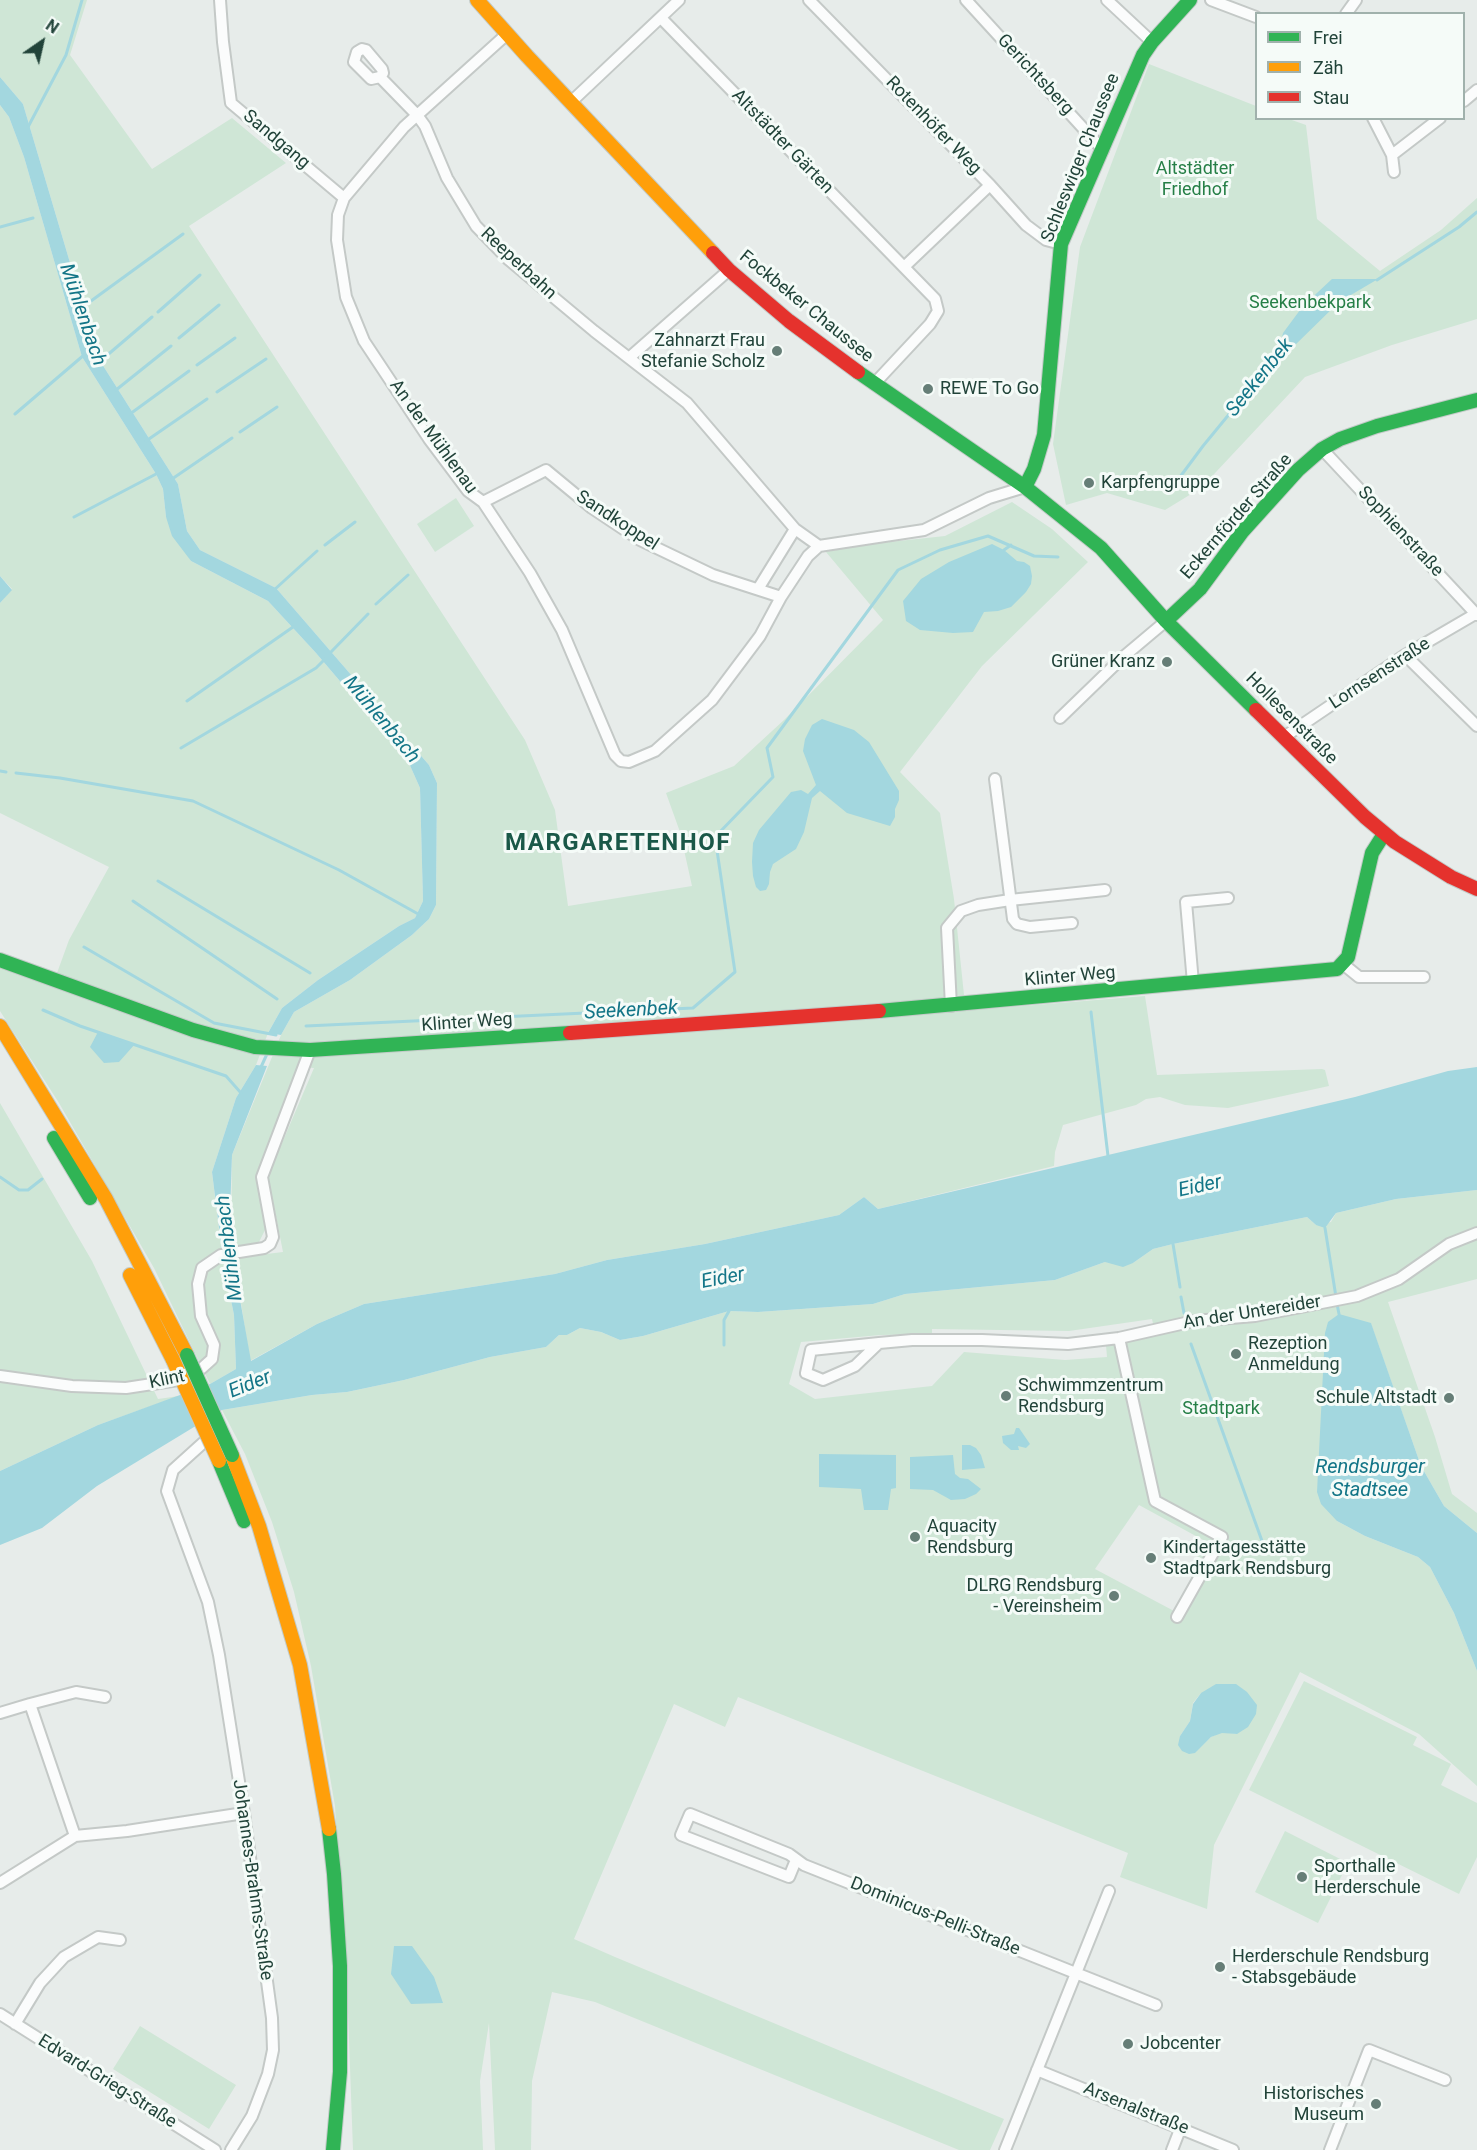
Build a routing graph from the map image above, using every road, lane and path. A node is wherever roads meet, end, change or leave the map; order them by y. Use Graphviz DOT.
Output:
graph roads {
  1 [pos="220,0"];
  2 [pos="477,0"];
  3 [pos="679,0"];
  4 [pos="808,0"];
  5 [pos="966,0"];
  6 [pos="1107,0"];
  7 [pos="1190,0"];
  8 [pos="1211,0"];
  9 [pos="1255,16"];
  10 [pos="661,18"];
  11 [pos="507,34"];
  12 [pos="1152,42"];
  13 [pos="380,77"];
  14 [pos="1477,90"];
  15 [pos="1465,100"];
  16 [pos="572,102"];
  17 [pos="417,115"];
  18 [pos="1374,120"];
  19 [pos="1437,120"];
  20 [pos="1103,150"];
  21 [pos="1392,155"];
  22 [pos="1394,172"];
  23 [pos="990,185"];
  24 [pos="344,198"];
  25 [pos="1061,244"];
  26 [pos="904,267"];
  27 [pos="729,270"];
  28 [pos="630,357"];
  29 [pos="874,384"];
  30 [pos="1477,400"];
  31 [pos="1322,449"];
  32 [pos="1025,487"];
  33 [pos="483,502"];
  34 [pos="795,529"];
  35 [pos="819,546"];
  36 [pos="1101,548"];
  37 [pos="758,589"];
  38 [pos="781,597"];
  39 [pos="1476,614"];
  40 [pos="1166,621"];
  41 [pos="1405,655"];
  42 [pos="1060,718"];
  43 [pos="1477,726"];
  44 [pos="1284,737"];
  45 [pos="995,779"];
  46 [pos="1383,834"];
  47 [pos="1477,889"];
  48 [pos="1105,891"];
  49 [pos="1228,898"];
  50 [pos="1010,900"];
  51 [pos="1072,923"];
  52 [pos="0,960"];
  53 [pos="1343,964"];
  54 [pos="1424,977"];
  55 [pos="1193,983"];
  56 [pos="951,1006"];
  57 [pos="0,1026"];
  58 [pos="0,1049"];
  59 [pos="310,1050"];
  60 [pos="1477,1233"];
  61 [pos="239,1252"];
  62 [pos="221,1255"];
  63 [pos="1119,1338"];
  64 [pos="879,1343"];
  65 [pos="180,1357"];
  66 [pos="0,1376"];
  67 [pos="231,1432"];
  68 [pos="1177,1617"];
  69 [pos="105,1697"];
  70 [pos="30,1704"];
  71 [pos="0,1713"];
  72 [pos="244,1813"];
  73 [pos="75,1836"];
  74 [pos="796,1860"];
  75 [pos="0,1883"];
  76 [pos="1109,1891"];
  77 [pos="120,1940"];
  78 [pos="1076,1973"];
  79 [pos="1156,2005"];
  80 [pos="0,2014"];
  81 [pos="15,2024"];
  82 [pos="1037,2070"];
  83 [pos="1445,2080"];
  84 [pos="1181,2127"];
  85 [pos="215,2150"];
  86 [pos="231,2150"];
  87 [pos="320,2150"];
  88 [pos="333,2150"];
  89 [pos="1005,2150"];
  90 [pos="1172,2150"];
  91 [pos="1233,2150"];
  92 [pos="1330,2150"];
  1 -- 24 [label="street, Sandgang"];
  2 -- 11 [label="main road, Fockbeker Chaussee"];
  3 -- 10 [label="street"];
  4 -- 23 [label="street, Rotenhöfer Weg"];
  5 -- 20 [label="street, Gerichtsberg"];
  6 -- 12 [label="street"];
  7 -- 12 [label="main road, Schleswiger Chaussee"];
  8 -- 9 [label="street"];
  10 -- 16 [label="street"];
  10 -- 26 [label="street, Altstädter Gärten"];
  11 -- 16 [label="main road, Fockbeker Chaussee"];
  11 -- 17 [label="street, An der Mühlenau"];
  12 -- 20 [label="main road, Schleswiger Chaussee"];
  13 -- 17 [label="street"];
  14 -- 15 [label="street"];
  16 -- 27 [label="main road, Fockbeker Chaussee"];
  17 -- 24 [label="street, An der Mühlenau"];
  17 -- 28 [label="street, Reeperbahn"];
  18 -- 21 [label="street"];
  19 -- 21 [label="street"];
  20 -- 25 [label="main road, Schleswiger Chaussee"];
  21 -- 22 [label="street"];
  23 -- 25 [label="street, Rotenhöfer Weg"];
  23 -- 26 [label="street"];
  24 -- 33 [label="street, An der Mühlenau"];
  25 -- 32 [label="main road, Schleswiger Chaussee"];
  26 -- 29 [label="street, Altstädter Gärten"];
  27 -- 28 [label="street"];
  27 -- 29 [label="main road, Fockbeker Chaussee"];
  28 -- 34 [label="street, Reeperbahn"];
  29 -- 32 [label="main road, Fockbeker Chaussee"];
  30 -- 31 [label="main road, Eckernförder Straße"];
  31 -- 39 [label="street, Sophienstraße"];
  31 -- 40 [label="main road, Eckernförder Straße"];
  32 -- 35 [label="street"];
  32 -- 36 [label="main road, Fockbeker Chaussee"];
  33 -- 37 [label="street, Sandkoppel"];
  33 -- 38 [label="street, An der Mühlenau"];
  34 -- 35 [label="street, Reeperbahn"];
  34 -- 37 [label="street"];
  35 -- 38 [label="street"];
  36 -- 40 [label="main road, Hollesenstraße"];
  37 -- 38 [label="street, Sandkoppel"];
  39 -- 41 [label="street, Lornsenstraße"];
  40 -- 42 [label="street"];
  40 -- 44 [label="main road, Hollesenstraße"];
  41 -- 43 [label="street"];
  41 -- 44 [label="street, Lornsenstraße"];
  44 -- 46 [label="main road, Hollesenstraße"];
  45 -- 50 [label="street"];
  46 -- 47 [label="main road, Hollesenstraße"];
  46 -- 53 [label="main road"];
  48 -- 50 [label="street"];
  49 -- 55 [label="street"];
  50 -- 51 [label="street"];
  50 -- 56 [label="street"];
  52 -- 59 [label="main road, Klinter Weg"];
  53 -- 54 [label="street"];
  53 -- 55 [label="main road, Klinter Weg"];
  55 -- 56 [label="main road, Klinter Weg"];
  56 -- 59 [label="main road, Klinter Weg"];
  57 -- 65 [label="main road"];
  58 -- 65 [label="main road"];
  59 -- 61 [label="street"];
  60 -- 63 [label="street, An der Untereider"];
  62 -- 66 [label="street, Klint"];
  63 -- 64 [label="street, An der Untereider"];
  63 -- 68 [label="street"];
  64 -- 64 [label="street, An der Untereider"];
  65 -- 87 [label="main road, bridge"];
  65 -- 88 [label="main road, bridge"];
  67 -- 72 [label="street, Johannes-Brahms-Straße"];
  69 -- 70 [label="street"];
  70 -- 71 [label="street"];
  70 -- 73 [label="street"];
  72 -- 73 [label="street"];
  72 -- 86 [label="street, Johannes-Brahms-Straße"];
  73 -- 75 [label="street"];
  74 -- 74 [label="street, Dominicus-Pelli-Straße"];
  74 -- 78 [label="street, Dominicus-Pelli-Straße"];
  76 -- 78 [label="street"];
  77 -- 81 [label="street"];
  78 -- 79 [label="street, Dominicus-Pelli-Straße"];
  78 -- 82 [label="street"];
  80 -- 81 [label="street, Edvard-Grieg-Straße"];
  81 -- 85 [label="street, Edvard-Grieg-Straße"];
  82 -- 84 [label="street, Arsenalstraße"];
  82 -- 89 [label="street"];
  83 -- 92 [label="street"];
  84 -- 90 [label="street"];
  84 -- 91 [label="street, Arsenalstraße"];
}
